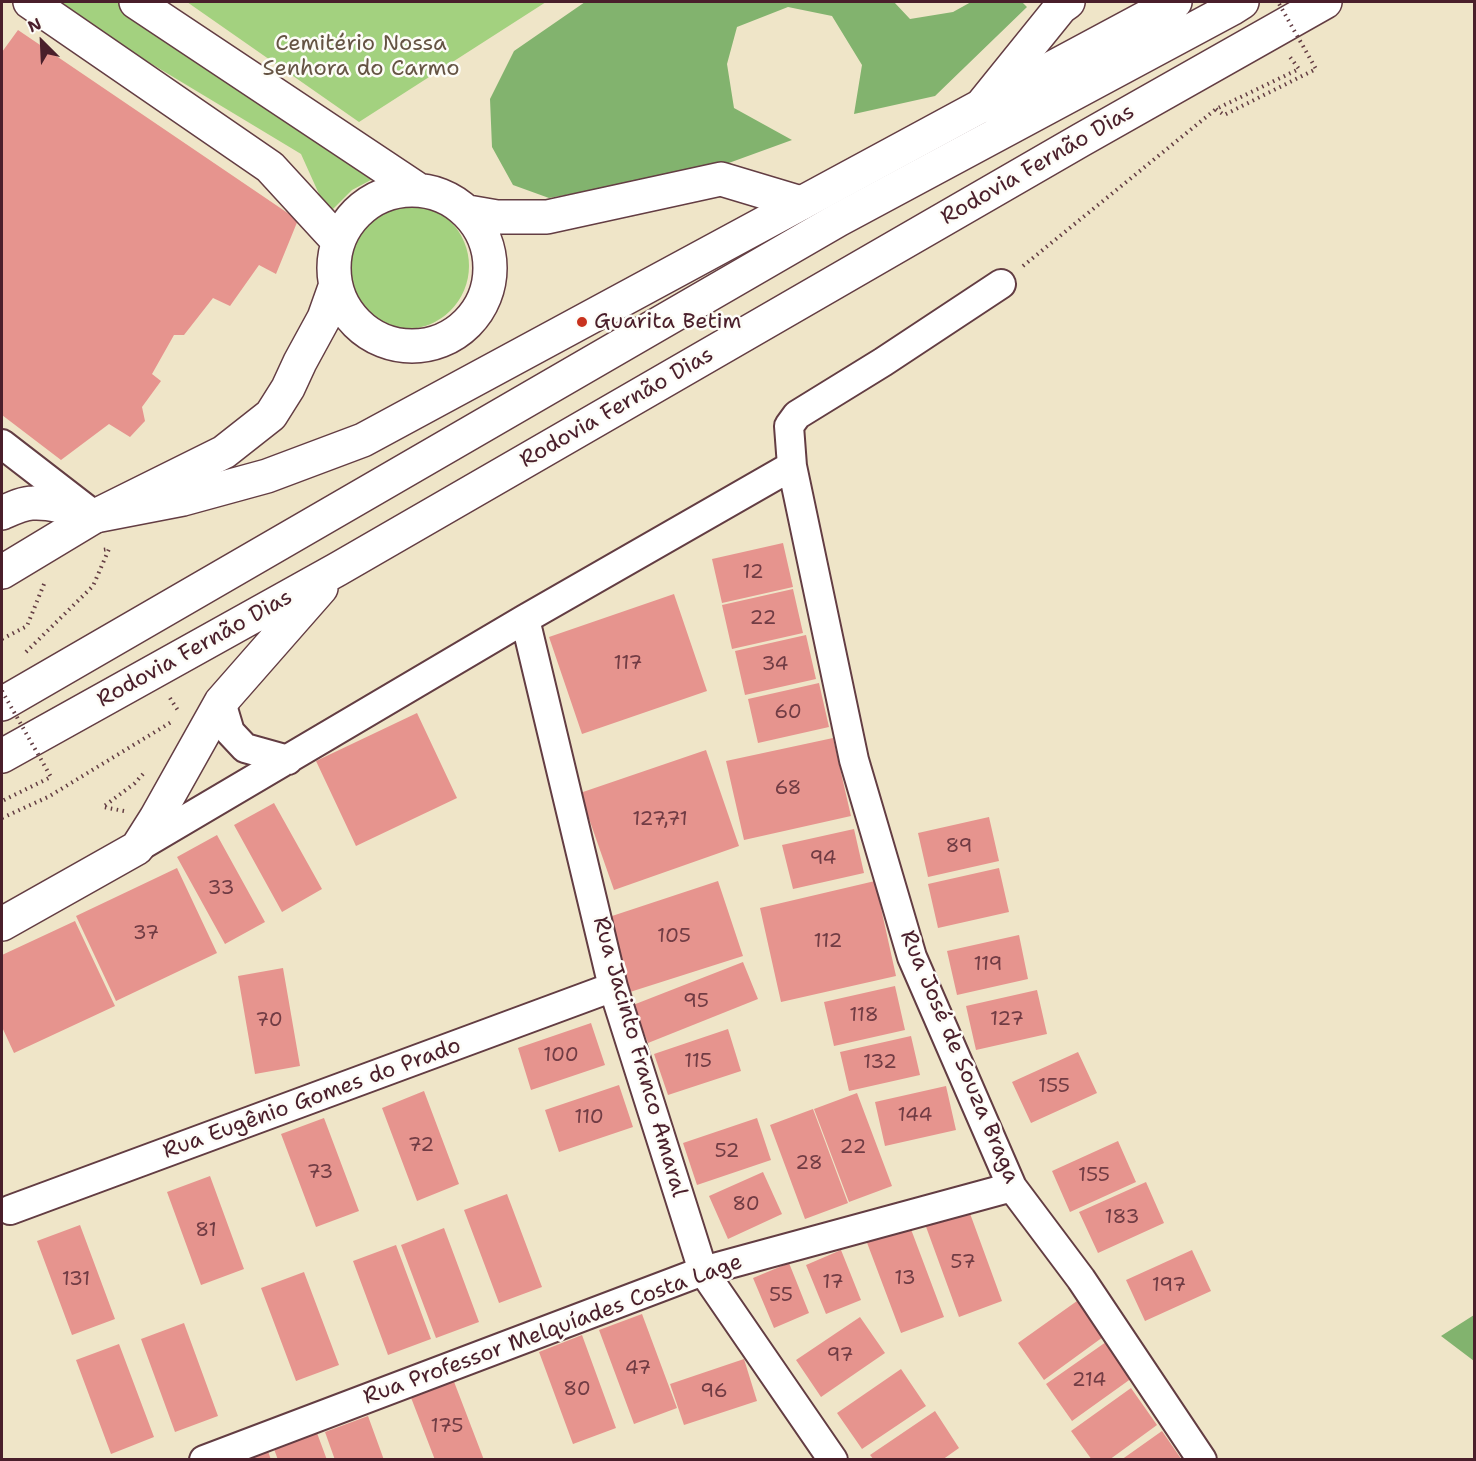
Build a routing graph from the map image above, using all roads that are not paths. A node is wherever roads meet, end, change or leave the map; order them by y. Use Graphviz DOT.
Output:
graph roads {
  1 [pos="30,2"];
  2 [pos="136,2"];
  3 [pos="1175,2"];
  4 [pos="1242,2"];
  5 [pos="1324,2"];
  6 [pos="1062,3"];
  7 [pos="1276,16"];
  8 [pos="981,106"];
  9 [pos="417,189"];
  10 [pos="801,202"];
  11 [pos="468,212"];
  12 [pos="338,241"];
  13 [pos="1001,284"];
  14 [pos="335,287"];
  15 [pos="2,444"];
  16 [pos="792,466"];
  17 [pos="2,513"];
  18 [pos="95,516"];
  19 [pos="338,569"];
  20 [pos="2,573"];
  21 [pos="525,619"];
  22 [pos="10,695"];
  23 [pos="220,702"];
  24 [pos="2,756"];
  25 [pos="288,760"];
  26 [pos="137,849"];
  27 [pos="2,924"];
  28 [pos="613,987"];
  29 [pos="1012,1187"];
  30 [pos="10,1210"];
  31 [pos="703,1271"];
  32 [pos="204,1460"];
  33 [pos="833,1460"];
  34 [pos="1202,1460"];
  1 -- 12 [label="main road"];
  2 -- 9 [label="main road"];
  3 -- 8 [label="main road"];
  4 -- 22 [label="main road, Rodovia Fernão Dias"];
  5 -- 7 [label="main road, Rodovia Fernão Dias"];
  6 -- 8 [label="main road"];
  7 -- 19 [label="main road, Rodovia Fernão Dias"];
  8 -- 10 [label="main road"];
  9 -- 11 [label="main road"];
  9 -- 12 [label="main road"];
  10 -- 11 [label="main road"];
  10 -- 18 [label="main road"];
  11 -- 14 [label="main road"];
  12 -- 14 [label="main road"];
  13 -- 16 [label="street, Rua José de Souza Braga"];
  14 -- 18 [label="main road"];
  15 -- 18 [label="street"];
  16 -- 21 [label="street"];
  16 -- 29 [label="street, Rua José de Souza Braga"];
  17 -- 18 [label="main road"];
  18 -- 20 [label="main road"];
  19 -- 23 [label="main road"];
  19 -- 24 [label="main road, Rodovia Fernão Dias"];
  21 -- 25 [label="street"];
  21 -- 28 [label="street, Rua Jacinto Franco Amaral"];
  23 -- 25 [label="street"];
  23 -- 26 [label="main road"];
  25 -- 26 [label="street"];
  26 -- 27 [label="main road"];
  28 -- 30 [label="street, Rua Eugênio Gomes do Prado"];
  28 -- 31 [label="street, Rua Jacinto Franco Amaral"];
  29 -- 31 [label="street, Rua Professor Melquíades Costa Lage"];
  29 -- 34 [label="street, Rua José de Souza Braga"];
  31 -- 32 [label="street, Rua Professor Melquíades Costa Lage"];
  31 -- 33 [label="street, Rua Jacinto Franco Amaral"];
}
